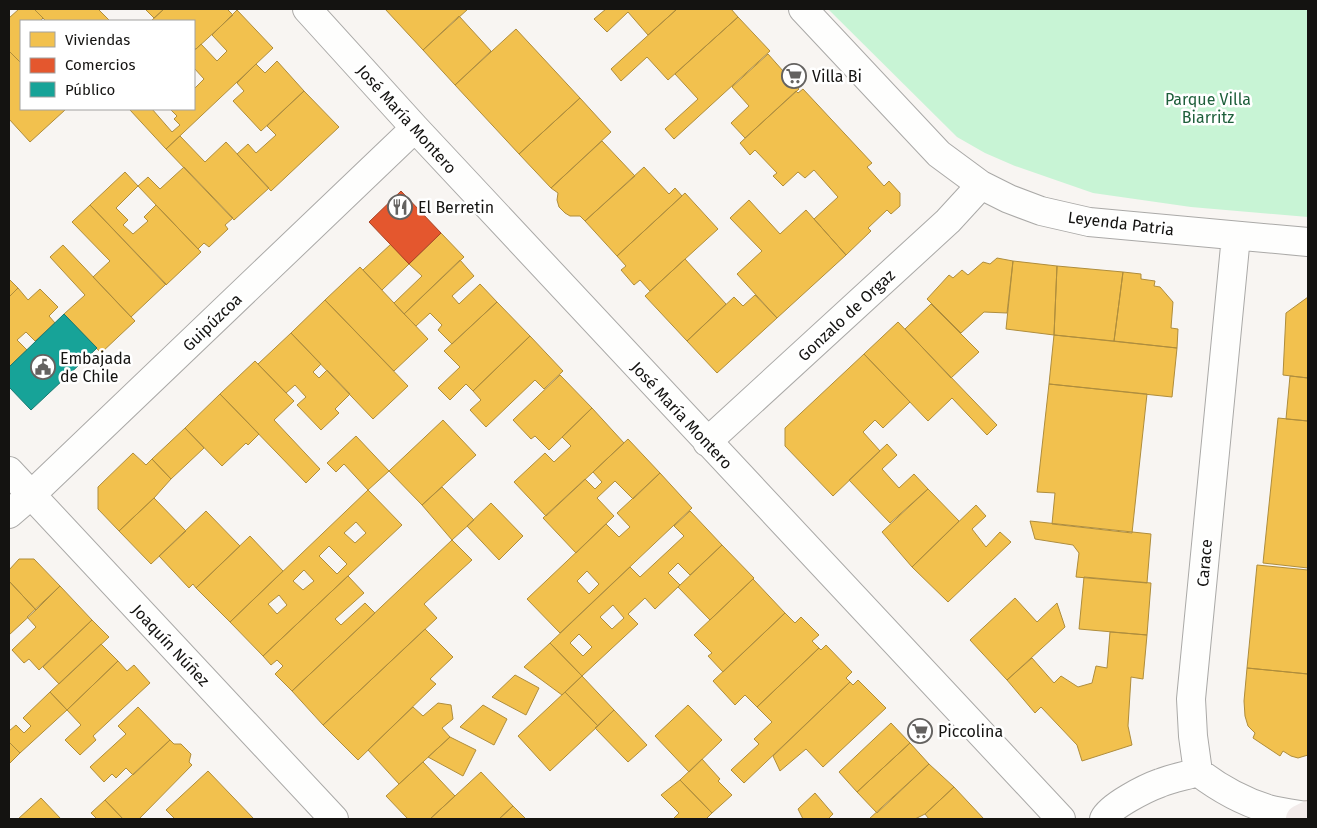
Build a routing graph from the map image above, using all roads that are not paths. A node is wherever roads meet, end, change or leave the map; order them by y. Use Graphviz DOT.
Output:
graph roads {
  1 [pos="307,9"];
  2 [pos="803,9"];
  3 [pos="415,128"];
  4 [pos="981,184"];
  5 [pos="1236,236"];
  6 [pos="1308,242"];
  7 [pos="707,442"];
  8 [pos="9,471"];
  9 [pos="31,495"];
  10 [pos="9,514"];
  11 [pos="1198,772"];
  12 [pos="1305,817"];
  13 [pos="334,819"];
  14 [pos="1060,819"];
  15 [pos="1104,819"];
  1 -- 3 [label="street, José María Montero"];
  2 -- 4 [label="street, Leyenda Patria"];
  3 -- 7 [label="street, José María Montero"];
  3 -- 9 [label="street, Guipúzcoa"];
  4 -- 5 [label="street, Leyenda Patria"];
  4 -- 7 [label="street, Gonzalo de Orgaz"];
  5 -- 6 [label="street, Leyenda Patria"];
  5 -- 11 [label="street, Carace"];
  7 -- 14 [label="street, José María Montero"];
  8 -- 9 [label="street, Joaquín Núñez"];
  9 -- 10 [label="street, Guipúzcoa"];
  9 -- 13 [label="street, Joaquín Núñez"];
  11 -- 12 [label="street"];
  11 -- 15 [label="street"];
}
